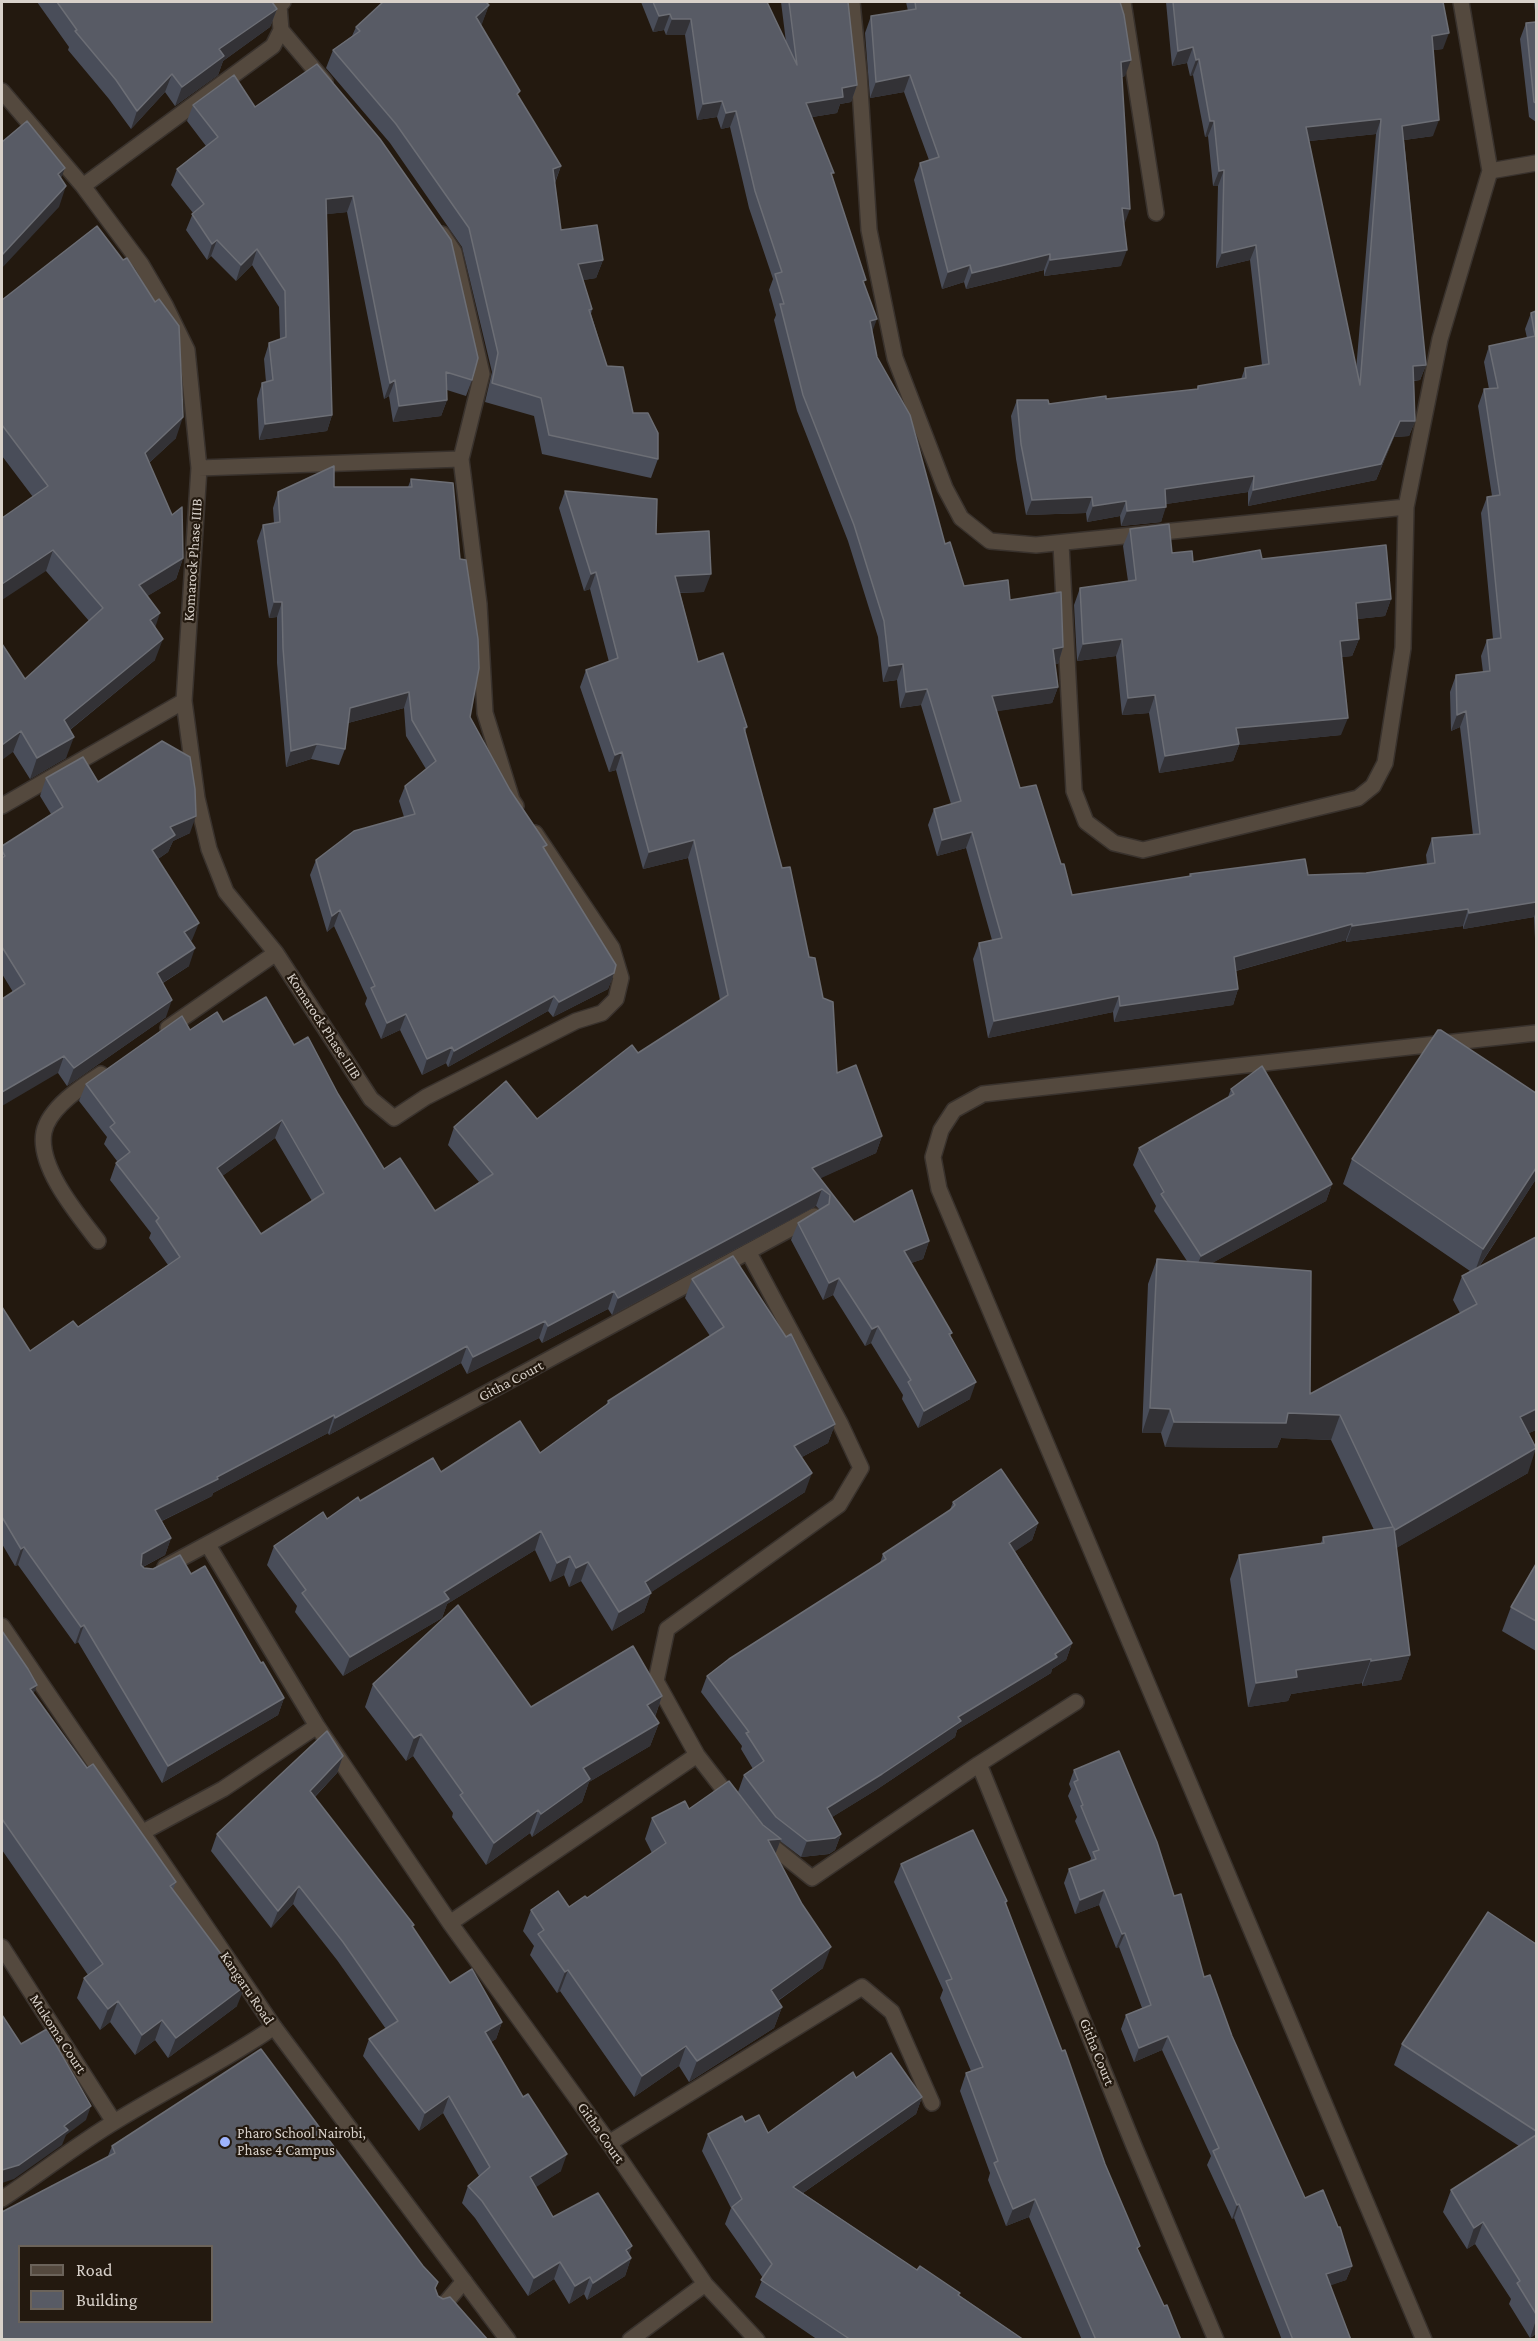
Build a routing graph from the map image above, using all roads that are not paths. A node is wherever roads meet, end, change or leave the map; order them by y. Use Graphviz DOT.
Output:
graph roads {
  1 [pos="283,2"];
  2 [pos="852,2"];
  3 [pos="1123,2"];
  4 [pos="1461,2"];
  5 [pos="281,30"];
  6 [pos="332,90"];
  7 [pos="2,91"];
  8 [pos="1536,163"];
  9 [pos="1490,171"];
  10 [pos="83,186"];
  11 [pos="1156,213"];
  12 [pos="435,224"];
  13 [pos="461,459"];
  14 [pos="199,468"];
  15 [pos="1406,507"];
  16 [pos="1061,544"];
  17 [pos="184,701"];
  18 [pos="2,806"];
  19 [pos="276,953"];
  20 [pos="1536,1033"];
  21 [pos="154,1037"];
  22 [pos="116,1063"];
  23 [pos="814,1216"];
  24 [pos="98,1241"];
  25 [pos="749,1253"];
  26 [pos="208,1545"];
  27 [pos="152,1573"];
  28 [pos="2,1626"];
  29 [pos="1076,1702"];
  30 [pos="317,1726"];
  31 [pos="697,1755"];
  32 [pos="979,1764"];
  33 [pos="741,1812"];
  34 [pos="756,1831"];
  35 [pos="143,1832"];
  36 [pos="450,1923"];
  37 [pos="2,1947"];
  38 [pos="274,2027"];
  39 [pos="932,2103"];
  40 [pos="114,2122"];
  41 [pos="609,2143"];
  42 [pos="2,2199"];
  43 [pos="464,2281"];
  44 [pos="705,2284"];
  45 [pos="436,2313"];
  46 [pos="508,2340"];
  47 [pos="630,2340"];
  48 [pos="757,2340"];
  49 [pos="1216,2340"];
  50 [pos="1424,2340"];
  1 -- 5 [label="street"];
  2 -- 16 [label="street"];
  3 -- 11 [label="street"];
  4 -- 9 [label="street"];
  5 -- 6 [label="street"];
  5 -- 10 [label="street"];
  7 -- 10 [label="street, Komarock Phase IIIB"];
  8 -- 9 [label="street"];
  9 -- 15 [label="street"];
  10 -- 14 [label="street, Komarock Phase IIIB"];
  12 -- 13 [label="street, Komarock Phase IIIB"];
  13 -- 14 [label="street"];
  13 -- 19 [label="street, Komarock Phase IIIB"];
  14 -- 17 [label="street, Komarock Phase IIIB"];
  15 -- 16 [label="street"];
  15 -- 16 [label="street"];
  17 -- 18 [label="street"];
  17 -- 19 [label="street, Komarock Phase IIIB"];
  19 -- 21 [label="street"];
  20 -- 50 [label="street"];
  22 -- 24 [label="street"];
  23 -- 25 [label="street, Githa Court"];
  25 -- 26 [label="street, Githa Court"];
  25 -- 31 [label="street"];
  26 -- 27 [label="street, Githa Court"];
  26 -- 30 [label="street, Githa Court"];
  28 -- 35 [label="street, Kangaru Road"];
  29 -- 32 [label="street"];
  30 -- 35 [label="street"];
  30 -- 36 [label="street, Githa Court"];
  31 -- 33 [label="street"];
  31 -- 36 [label="street"];
  32 -- 34 [label="street"];
  32 -- 49 [label="street, Githa Court"];
  35 -- 38 [label="street, Kangaru Road"];
  36 -- 41 [label="street, Githa Court"];
  37 -- 40 [label="street, Mukoma Court"];
  38 -- 40 [label="street"];
  38 -- 43 [label="street, Kangaru Road"];
  39 -- 41 [label="street"];
  40 -- 42 [label="street"];
  41 -- 44 [label="street, Githa Court"];
  43 -- 45 [label="street"];
  43 -- 46 [label="street, Kangaru Road"];
  44 -- 47 [label="street"];
  44 -- 48 [label="street, Githa Court"];
}
